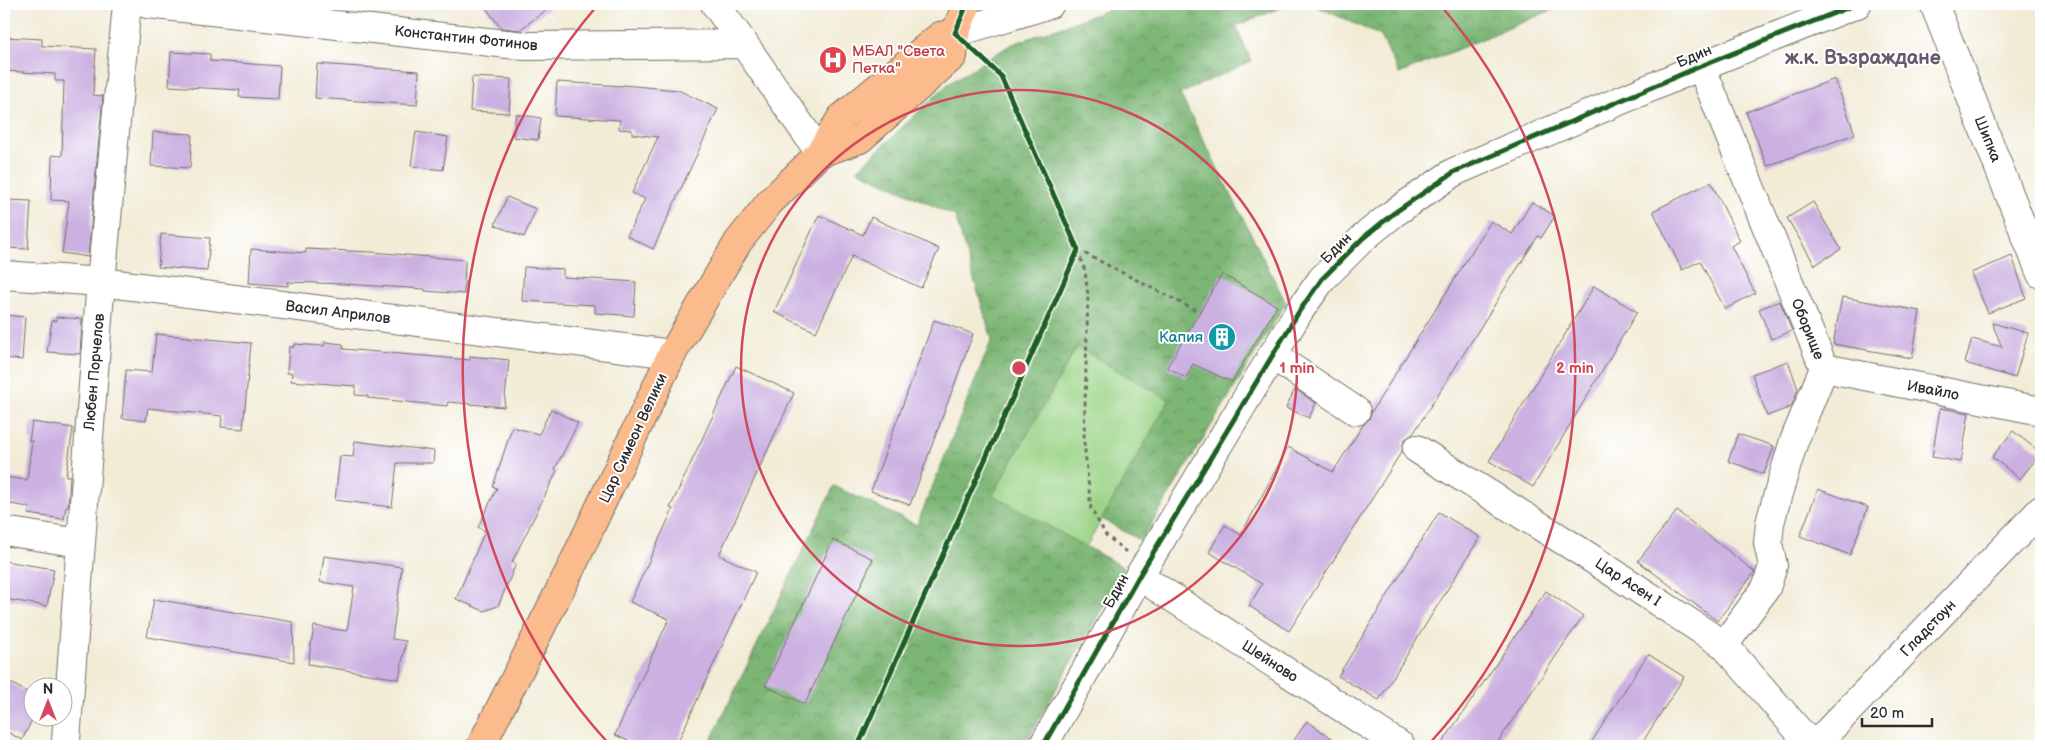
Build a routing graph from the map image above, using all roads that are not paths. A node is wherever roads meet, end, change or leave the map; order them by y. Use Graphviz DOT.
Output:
graph roads {
  1 [pos="127,4"];
  2 [pos="147,4"];
  3 [pos="715,4"];
  4 [pos="967,4"];
  5 [pos="1050,4"];
  6 [pos="1858,4"];
  7 [pos="1934,4"];
  8 [pos="955,33"];
  9 [pos="744,44"];
  10 [pos="1701,66"];
  11 [pos="820,153"];
  12 [pos="2041,274"];
  13 [pos="4,275"];
  14 [pos="101,288"];
  15 [pos="672,354"];
  16 [pos="1272,355"];
  17 [pos="1824,368"];
  18 [pos="1356,411"];
  19 [pos="2041,412"];
  20 [pos="1417,449"];
  21 [pos="2041,510"];
  22 [pos="4,531"];
  23 [pos="80,543"];
  24 [pos="1139,576"];
  25 [pos="1724,645"];
  26 [pos="66,740"];
  27 [pos="481,746"];
  28 [pos="1043,746"];
  29 [pos="1401,746"];
  30 [pos="1813,746"];
  1 -- 14 [label="street, Любен Порчелов"];
  2 -- 9 [label="street, Константин Фотинов"];
  3 -- 9 [label="street"];
  4 -- 8 [label="main road"];
  5 -- 8 [label="street"];
  6 -- 10 [label="street, Бдин"];
  7 -- 12 [label="street, Шипка"];
  8 -- 11 [label="main road, Цар Симеон Велики"];
  9 -- 11 [label="street"];
  10 -- 16 [label="street, Бдин"];
  10 -- 17 [label="street, Оборище"];
  11 -- 15 [label="main road, Цар Симеон Велики"];
  13 -- 14 [label="street, Васил Априлов"];
  14 -- 15 [label="street, Васил Априлов"];
  14 -- 23 [label="street, Любен Порчелов"];
  15 -- 27 [label="main road, Цар Симеон Велики"];
  16 -- 18 [label="street"];
  16 -- 24 [label="street, Бдин"];
  17 -- 19 [label="street, Ивайло"];
  17 -- 25 [label="street, Оборище"];
  20 -- 25 [label="street, Цар Асен I"];
  21 -- 30 [label="street, Гладстоун"];
  22 -- 23 [label="street"];
  23 -- 26 [label="street, Любен Порчелов"];
  24 -- 28 [label="street, Бдин"];
  24 -- 29 [label="street, Шейново"];
  25 -- 30 [label="street, Цар Асен I"];
}
